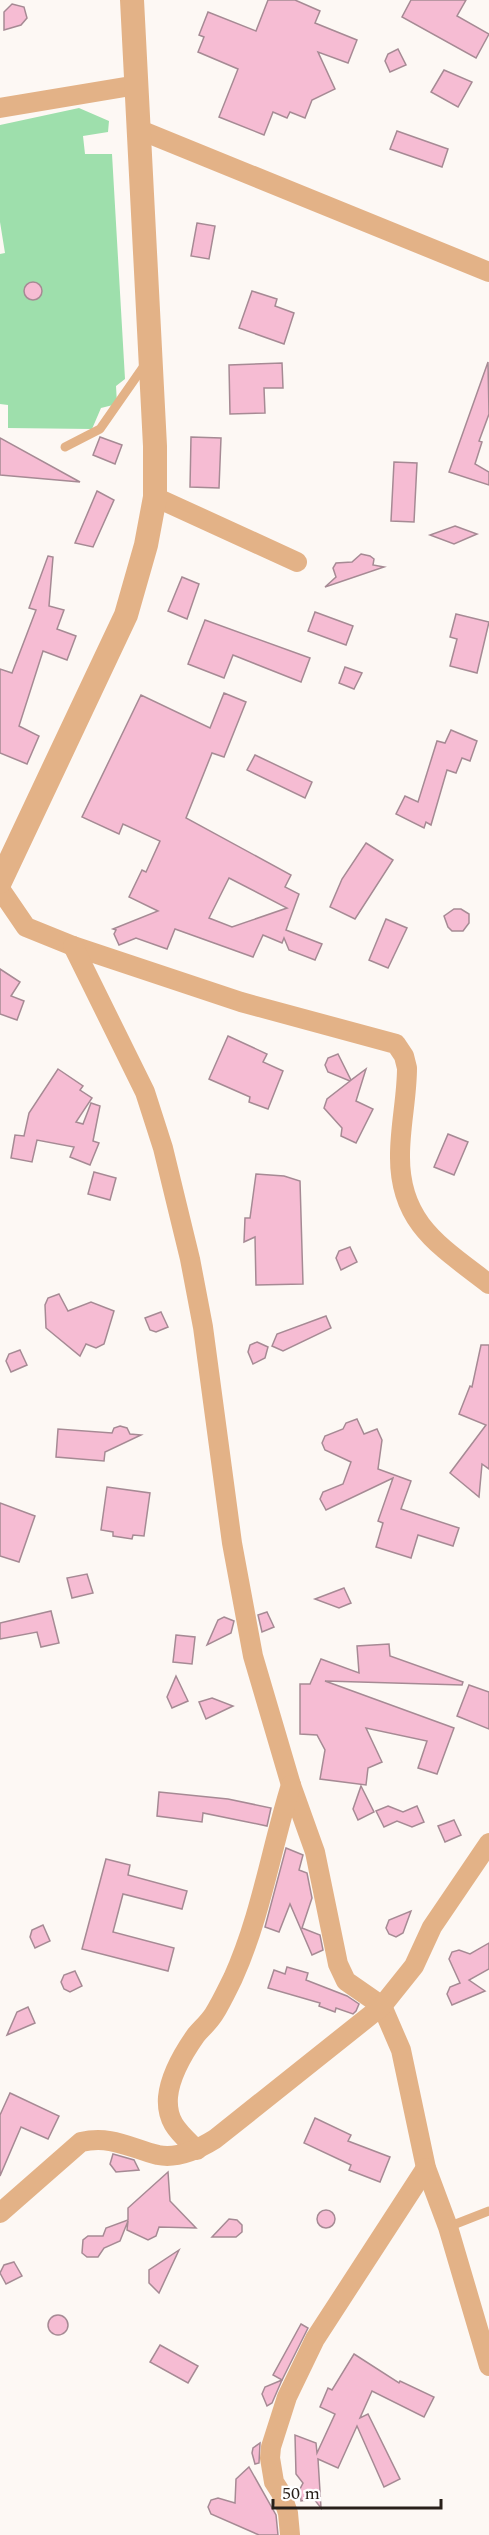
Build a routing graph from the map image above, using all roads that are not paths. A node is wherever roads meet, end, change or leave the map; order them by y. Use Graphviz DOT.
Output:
graph roads {
  1 [pos="132,0"];
  2 [pos="137,85"];
  3 [pos="0,108"];
  4 [pos="140,130"];
  5 [pos="489,272"];
  6 [pos="149,359"];
  7 [pos="65,447"];
  8 [pos="155,497"];
  9 [pos="297,562"];
  10 [pos="0,882"];
  11 [pos="0,889"];
  12 [pos="73,946"];
  13 [pos="489,1284"];
  14 [pos="291,1785"];
  15 [pos="489,1843"];
  16 [pos="382,2006"];
  17 [pos="197,2150"];
  18 [pos="426,2168"];
  19 [pos="489,2211"];
  20 [pos="0,2213"];
  21 [pos="448,2227"];
  22 [pos="489,2366"];
  23 [pos="290,2535"];
  1 -- 2 [label="street"];
  2 -- 3 [label="street"];
  2 -- 4 [label="street"];
  4 -- 5 [label="street"];
  4 -- 6 [label="street"];
  6 -- 7 [label="lane"];
  6 -- 8 [label="street"];
  8 -- 9 [label="street"];
  8 -- 10 [label="street"];
  11 -- 12 [label="street"];
  12 -- 13 [label="street"];
  12 -- 14 [label="street"];
  14 -- 16 [label="street"];
  14 -- 17 [label="street"];
  15 -- 16 [label="street"];
  16 -- 17 [label="street"];
  16 -- 18 [label="street"];
  17 -- 20 [label="street"];
  18 -- 21 [label="street"];
  18 -- 23 [label="street"];
  19 -- 21 [label="lane"];
  21 -- 22 [label="street"];
}
